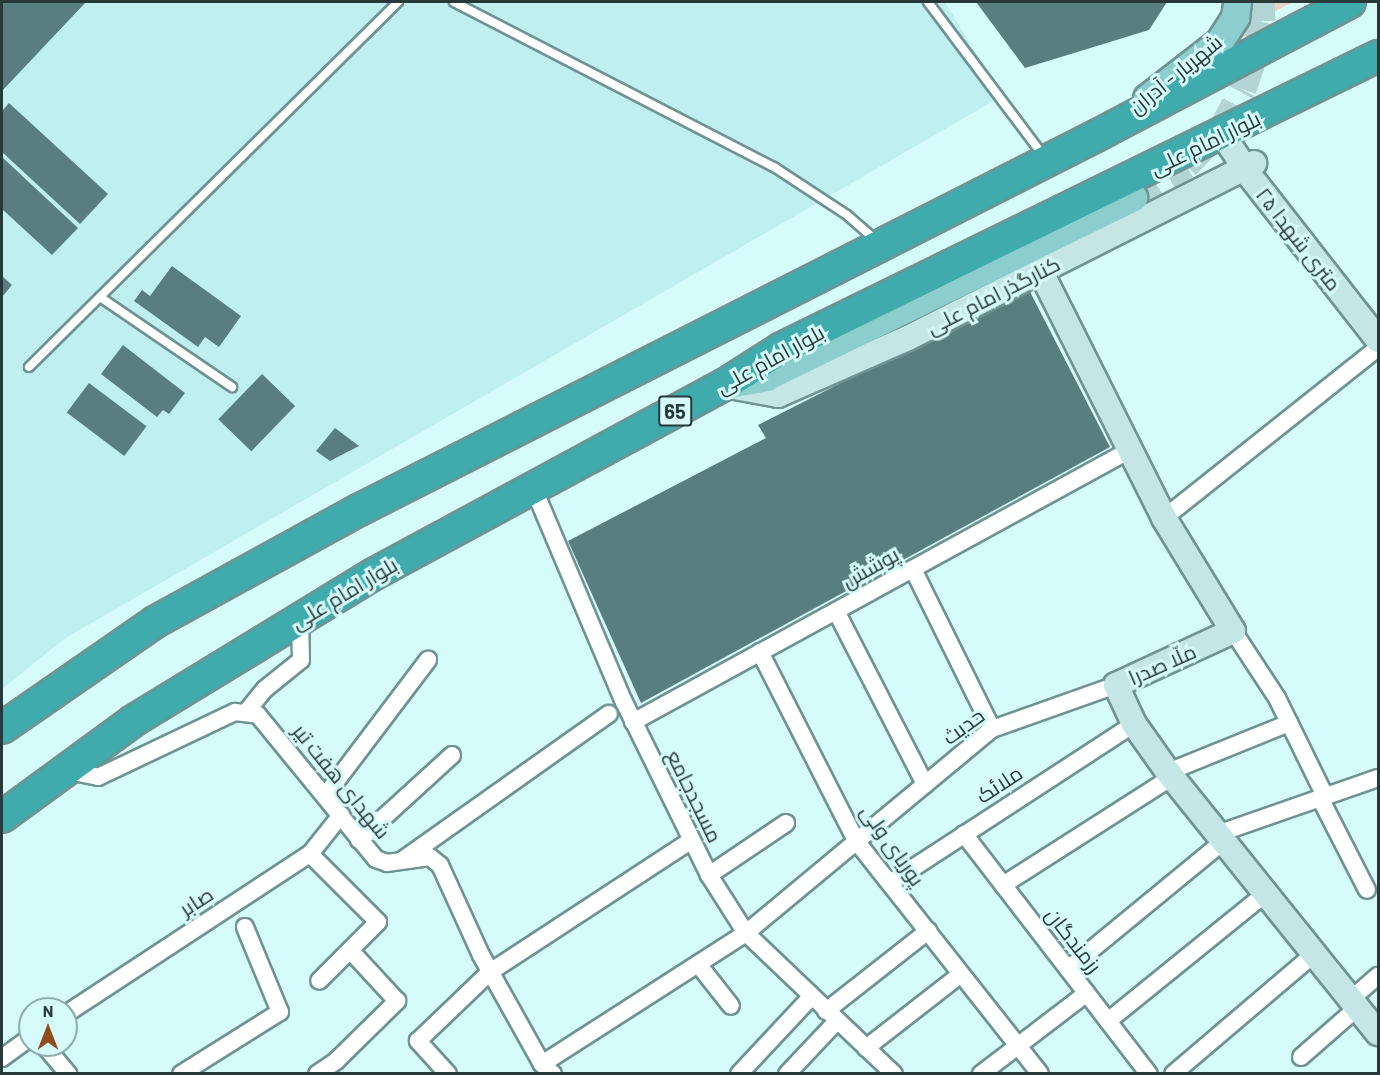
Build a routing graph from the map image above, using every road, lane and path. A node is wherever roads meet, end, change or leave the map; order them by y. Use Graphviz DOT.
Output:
graph roads {
  1 [pos="398,2"];
  2 [pos="454,2"];
  3 [pos="928,2"];
  4 [pos="1237,2"];
  5 [pos="1350,2"];
  6 [pos="1378,56"];
  7 [pos="1228,133"];
  8 [pos="1096,136"];
  9 [pos="1046,160"];
  10 [pos="1249,165"];
  11 [pos="1133,197"];
  12 [pos="882,246"];
  13 [pos="1040,270"];
  14 [pos="100,297"];
  15 [pos="1378,319"];
  16 [pos="1378,340"];
  17 [pos="1378,348"];
  18 [pos="30,367"];
  19 [pos="724,385"];
  20 [pos="232,387"];
  21 [pos="1128,451"];
  22 [pos="533,487"];
  23 [pos="1164,518"];
  24 [pos="913,569"];
  25 [pos="836,611"];
  26 [pos="300,619"];
  27 [pos="1233,631"];
  28 [pos="760,652"];
  29 [pos="428,660"];
  30 [pos="1116,685"];
  31 [pos="247,711"];
  32 [pos="609,714"];
  33 [pos="633,722"];
  34 [pos="1289,723"];
  35 [pos="1134,724"];
  36 [pos="2,728"];
  37 [pos="992,729"];
  38 [pos="452,754"];
  39 [pos="62,770"];
  40 [pos="1170,775"];
  41 [pos="1378,778"];
  42 [pos="925,784"];
  43 [pos="325,796"];
  44 [pos="1322,797"];
  45 [pos="341,815"];
  46 [pos="2,817"];
  47 [pos="786,823"];
  48 [pos="964,834"];
  49 [pos="1220,837"];
  50 [pos="359,840"];
  51 [pos="690,841"];
  52 [pos="857,842"];
  53 [pos="310,854"];
  54 [pos="403,860"];
  55 [pos="709,874"];
  56 [pos="890,883"];
  57 [pos="1003,885"];
  58 [pos="1367,890"];
  59 [pos="1266,893"];
  60 [pos="245,927"];
  61 [pos="928,931"];
  62 [pos="746,933"];
  63 [pos="350,950"];
  64 [pos="1314,954"];
  65 [pos="698,964"];
  66 [pos="1068,969"];
  67 [pos="490,972"];
  68 [pos="962,974"];
  69 [pos="1378,976"];
  70 [pos="319,981"];
  71 [pos="1087,993"];
  72 [pos="810,998"];
  73 [pos="1354,1004"];
  74 [pos="78,1006"];
  75 [pos="731,1006"];
  76 [pos="832,1016"];
  77 [pos="1108,1021"];
  78 [pos="1378,1033"];
  79 [pos="1018,1046"];
  80 [pos="18,1047"];
  81 [pos="866,1048"];
  82 [pos="54,1057"];
  83 [pos="1301,1057"];
  84 [pos="2,1058"];
  85 [pos="548,1069"];
  86 [pos="68,1074"];
  87 [pos="181,1074"];
  88 [pos="317,1074"];
  89 [pos="448,1074"];
  90 [pos="739,1074"];
  91 [pos="787,1074"];
  92 [pos="894,1074"];
  93 [pos="981,1074"];
  94 [pos="1040,1074"];
  95 [pos="1149,1074"];
  96 [pos="1173,1074"];
  1 -- 14 [label="lane"];
  2 -- 12 [label="lane"];
  3 -- 9 [label="lane"];
  4 -- 8 [label="main road, شهریار - آدران"];
  5 -- 8 [label="highway, 65"];
  6 -- 7 [label="highway, بلوار امام علی / 65"];
  7 -- 10 [label="street, ۲۵ متری شهدا"];
  7 -- 19 [label="highway, بلوار امام علی / 65"];
  8 -- 9 [label="highway, 65"];
  9 -- 12 [label="highway, 65"];
  10 -- 13 [label="street, کنارگذر امام علی"];
  10 -- 15 [label="street, ۲۵ متری شهدا"];
  10 -- 16 [label="street, ۲۵ متری شهدا"];
  11 -- 19 [label="main road"];
  12 -- 36 [label="highway, 65"];
  13 -- 19 [label="street, کنارگذر امام علی"];
  13 -- 21 [label="street"];
  14 -- 18 [label="lane"];
  14 -- 20 [label="lane"];
  17 -- 23 [label="street"];
  19 -- 22 [label="highway, بلوار امام علی / 65"];
  21 -- 23 [label="street"];
  21 -- 24 [label="street, پوشش"];
  22 -- 26 [label="highway, بلوار امام علی / 65"];
  22 -- 33 [label="street, مسجدجامع"];
  23 -- 27 [label="street"];
  24 -- 25 [label="street, پوشش"];
  24 -- 37 [label="street"];
  25 -- 28 [label="street, پوشش"];
  25 -- 42 [label="street"];
  26 -- 31 [label="street"];
  26 -- 39 [label="highway, بلوار امام علی / 65"];
  27 -- 30 [label="street, ملّا صدرا"];
  27 -- 34 [label="street"];
  28 -- 33 [label="street, پوشش"];
  28 -- 52 [label="street, پوریای ولی"];
  29 -- 43 [label="street"];
  30 -- 35 [label="street, ملّا صدرا"];
  30 -- 37 [label="street, حدیث"];
  31 -- 39 [label="street"];
  31 -- 43 [label="street, شهدای هفت تیر"];
  32 -- 54 [label="street"];
  33 -- 51 [label="street, مسجدجامع"];
  34 -- 40 [label="street"];
  34 -- 44 [label="street"];
  35 -- 40 [label="street, ملّا صدرا"];
  35 -- 48 [label="street, ملائک"];
  37 -- 42 [label="street, حدیث"];
  38 -- 50 [label="street"];
  39 -- 46 [label="highway, بلوار امام علی / 65"];
  40 -- 49 [label="street, ملّا صدرا"];
  40 -- 57 [label="street"];
  41 -- 44 [label="street"];
  42 -- 52 [label="street, حدیث"];
  43 -- 45 [label="street, شهدای هفت تیر"];
  44 -- 49 [label="street"];
  44 -- 58 [label="street"];
  45 -- 50 [label="street, شهدای هفت تیر"];
  45 -- 53 [label="street, صابر"];
  47 -- 55 [label="street"];
  48 -- 56 [label="street, ملائک"];
  48 -- 57 [label="street, رزمندگان"];
  49 -- 59 [label="street, ملّا صدرا"];
  49 -- 66 [label="street"];
  50 -- 54 [label="street, شهدای هفت تیر"];
  51 -- 55 [label="street, مسجدجامع"];
  51 -- 67 [label="street"];
  52 -- 56 [label="street, پوریای ولی"];
  52 -- 62 [label="street, حدیث"];
  53 -- 63 [label="street"];
  53 -- 74 [label="street, صابر"];
  54 -- 67 [label="street, شهدای هفت تیر"];
  55 -- 62 [label="street, مسجدجامع"];
  56 -- 61 [label="street, پوریای ولی"];
  57 -- 66 [label="street, رزمندگان"];
  59 -- 64 [label="street, ملّا صدرا"];
  59 -- 77 [label="street"];
  60 -- 87 [label="street"];
  61 -- 68 [label="street, پوریای ولی"];
  61 -- 76 [label="street"];
  62 -- 65 [label="street, حدیث"];
  62 -- 72 [label="street, مسجدجامع"];
  63 -- 70 [label="street"];
  63 -- 88 [label="street"];
  64 -- 73 [label="street, ملّا صدرا"];
  64 -- 96 [label="street"];
  65 -- 75 [label="street"];
  65 -- 85 [label="street, حدیث"];
  66 -- 71 [label="street, رزمندگان"];
  67 -- 85 [label="street, شهدای هفت تیر"];
  67 -- 89 [label="street"];
  68 -- 79 [label="street, پوریای ولی"];
  68 -- 81 [label="street"];
  69 -- 73 [label="street"];
  71 -- 77 [label="street, رزمندگان"];
  71 -- 79 [label="street"];
  72 -- 76 [label="street, مسجدجامع"];
  72 -- 90 [label="street"];
  73 -- 78 [label="street, ملّا صدرا"];
  73 -- 83 [label="street"];
  76 -- 81 [label="street, مسجدجامع"];
  76 -- 91 [label="street"];
  77 -- 95 [label="street, رزمندگان"];
  79 -- 93 [label="street"];
  79 -- 94 [label="street, پوریای ولی"];
  80 -- 84 [label="street"];
  81 -- 92 [label="street, مسجدجامع"];
  82 -- 86 [label="street"];
}
